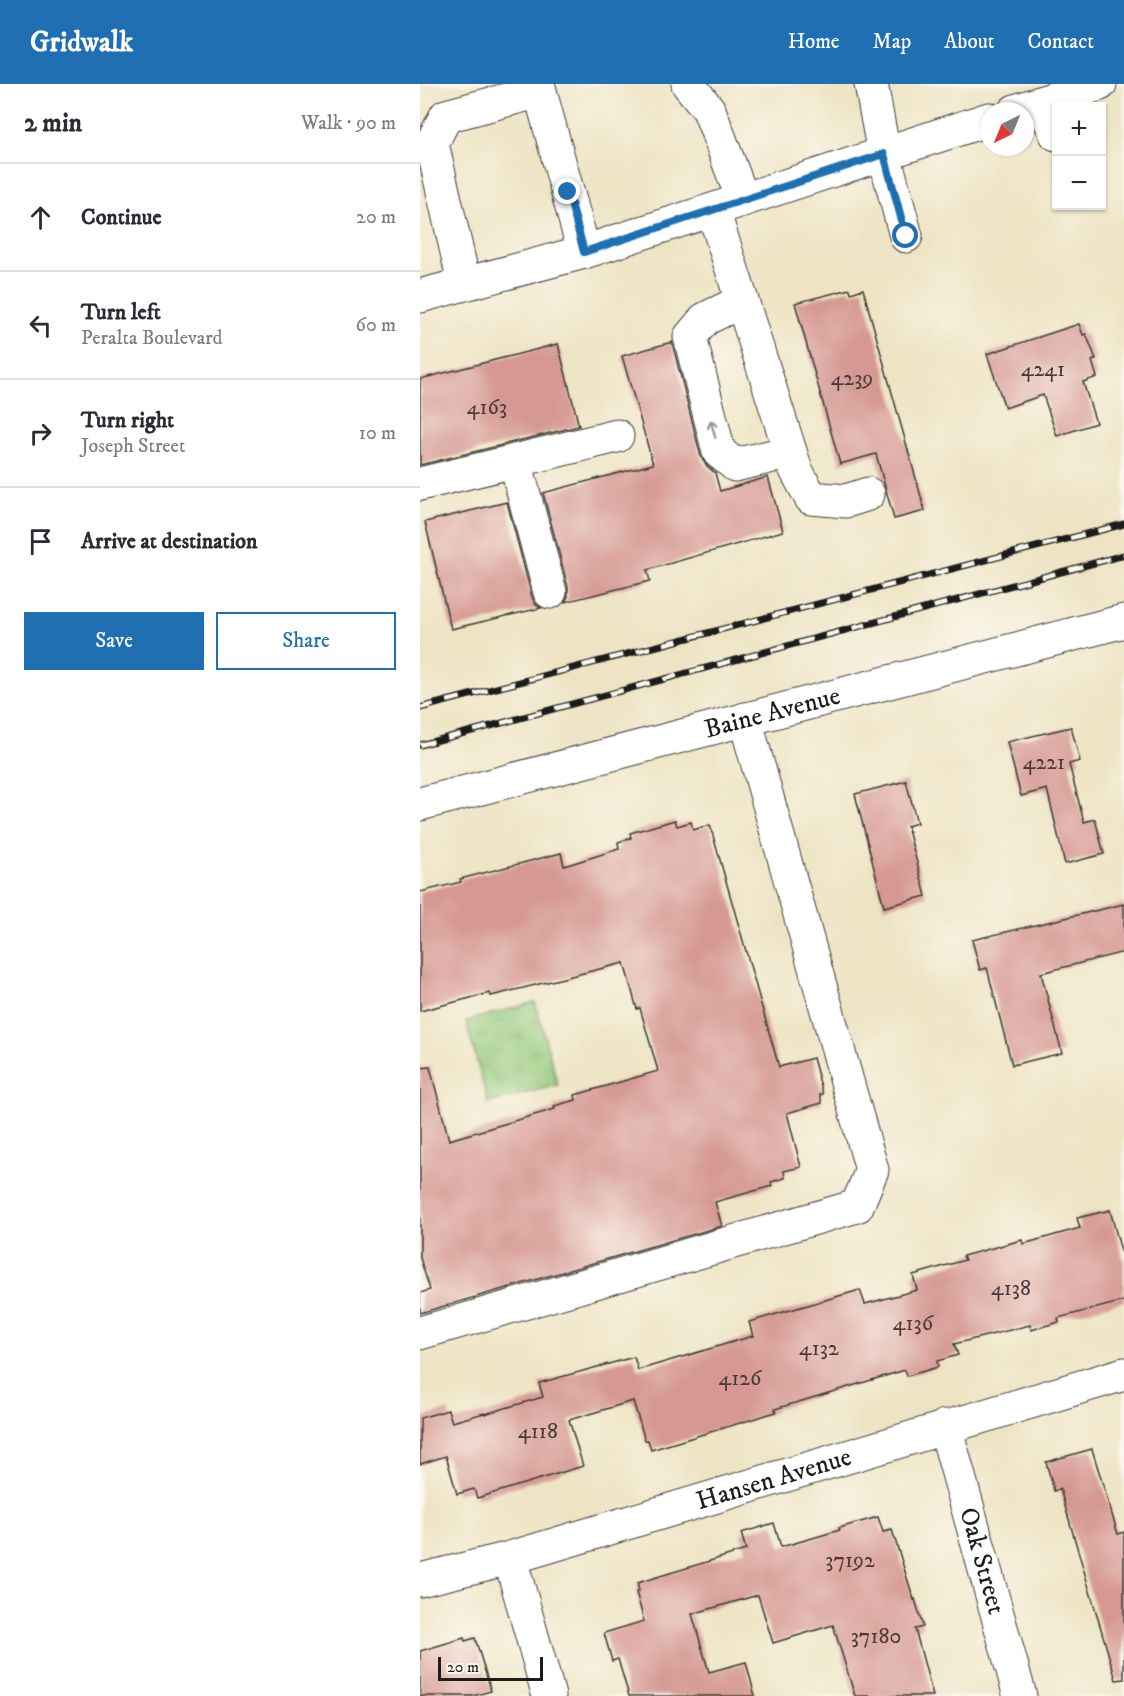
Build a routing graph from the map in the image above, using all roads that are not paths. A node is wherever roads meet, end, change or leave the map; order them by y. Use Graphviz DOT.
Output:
graph roads {
  1 [pos="688,84"];
  2 [pos="872,84"];
  3 [pos="1100,84"];
  4 [pos="539,87"];
  5 [pos="1045,98"];
  6 [pos="1052,121"];
  7 [pos="980,122"];
  8 [pos="884,154"];
  9 [pos="728,205"];
  10 [pos="906,236"];
  11 [pos="584,252"];
  12 [pos="464,284"];
  13 [pos="420,296"];
  14 [pos="742,301"];
  15 [pos="617,436"];
  16 [pos="790,452"];
  17 [pos="515,461"];
  18 [pos="420,484"];
  19 [pos="868,494"];
  20 [pos="550,592"];
  21 [pos="1124,621"];
  22 [pos="745,719"];
  23 [pos="420,804"];
  24 [pos="420,1334"];
  25 [pos="1124,1374"];
  26 [pos="945,1426"];
  27 [pos="510,1558"];
  28 [pos="420,1580"];
  29 [pos="549,1696"];
  30 [pos="1020,1696"];
  1 -- 9 [label="street"];
  2 -- 8 [label="street"];
  3 -- 5 [label="street"];
  4 -- 11 [label="street"];
  4 -- 12 [label="street"];
  5 -- 6 [label="street"];
  7 -- 8 [label="street"];
  8 -- 9 [label="street"];
  8 -- 10 [label="street"];
  9 -- 11 [label="street"];
  9 -- 14 [label="street"];
  11 -- 12 [label="street"];
  12 -- 13 [label="street"];
  14 -- 16 [label="street"];
  16 -- 14 [label="street, one-way"];
  15 -- 17 [label="street"];
  16 -- 19 [label="street"];
  17 -- 18 [label="street"];
  17 -- 20 [label="street"];
  21 -- 22 [label="street, Baine Avenue"];
  22 -- 23 [label="street, Baine Avenue"];
  22 -- 24 [label="street"];
  25 -- 26 [label="street, Hansen Avenue"];
  26 -- 27 [label="street, Hansen Avenue"];
  26 -- 30 [label="street, Oak Street"];
  27 -- 28 [label="street, Hansen Avenue"];
  27 -- 29 [label="street"];
}
